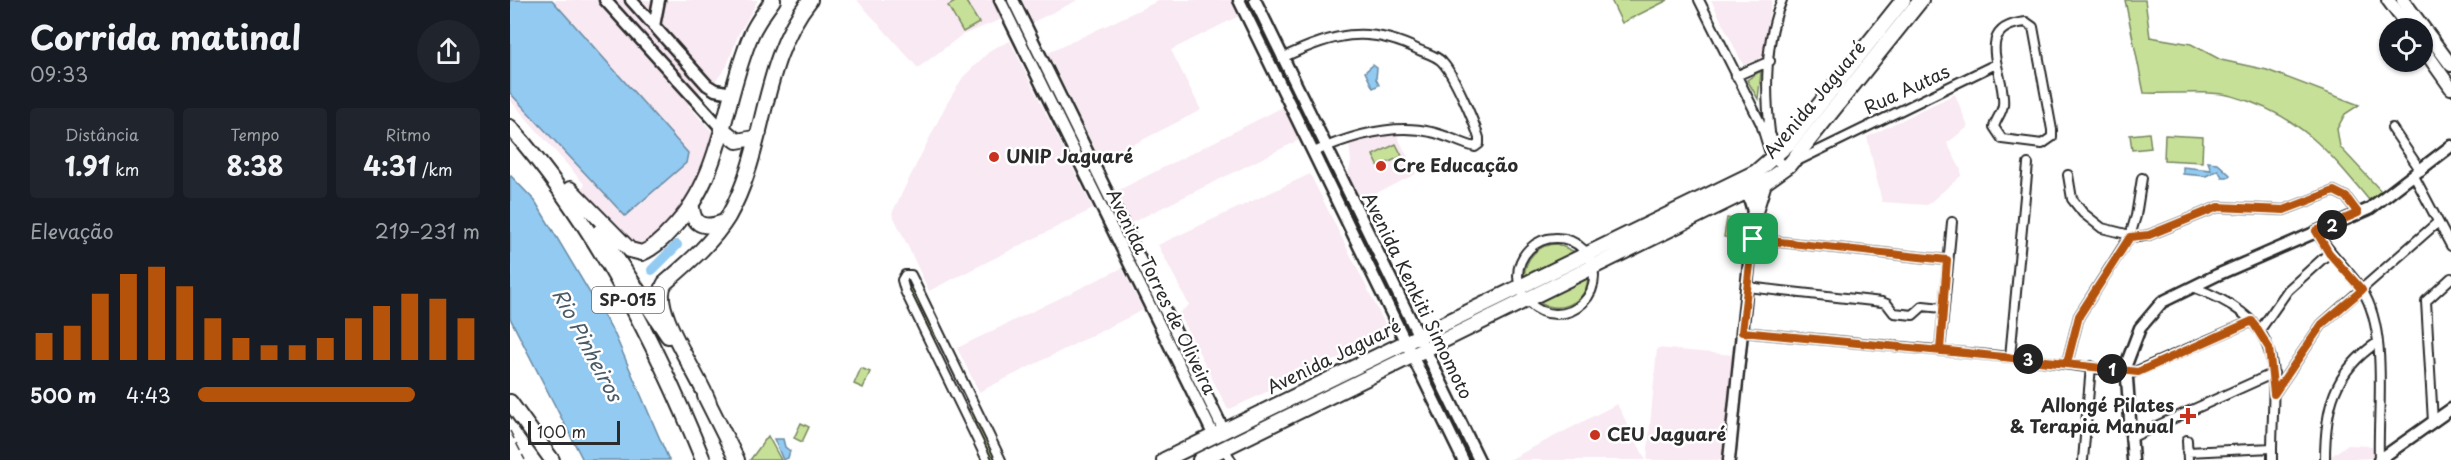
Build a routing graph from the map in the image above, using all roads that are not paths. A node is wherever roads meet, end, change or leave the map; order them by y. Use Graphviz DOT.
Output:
graph roads {
  1 [pos="605,0"];
  2 [pos="631,0"];
  3 [pos="659,0"];
  4 [pos="773,0"];
  5 [pos="810,0"];
  6 [pos="1000,0"];
  7 [pos="1013,0"];
  8 [pos="1255,0"];
  9 [pos="1699,0"];
  10 [pos="1782,0"];
  11 [pos="1902,0"];
  12 [pos="1921,0"];
  13 [pos="2388,0"];
  14 [pos="2403,0"];
  15 [pos="1241,4"];
  16 [pos="2402,18"];
  17 [pos="654,26"];
  18 [pos="680,55"];
  19 [pos="1282,58"];
  20 [pos="1770,61"];
  21 [pos="2433,62"];
  22 [pos="1996,64"];
  23 [pos="2451,65"];
  24 [pos="668,69"];
  25 [pos="1736,76"];
  26 [pos="2449,83"];
  27 [pos="732,93"];
  28 [pos="1768,97"];
  29 [pos="1754,109"];
  30 [pos="1761,124"];
  31 [pos="510,126"];
  32 [pos="722,128"];
  33 [pos="2392,128"];
  34 [pos="1770,132"];
  35 [pos="1815,132"];
  36 [pos="759,133"];
  37 [pos="1830,143"];
  38 [pos="1788,144"];
  39 [pos="2451,146"];
  40 [pos="1326,147"];
  41 [pos="533,152"];
  42 [pos="1314,152"];
  43 [pos="1772,159"];
  44 [pos="2028,164"];
  45 [pos="1789,165"];
  46 [pos="2417,173"];
  47 [pos="2068,175"];
  48 [pos="2142,178"];
  49 [pos="1764,183"];
  50 [pos="1741,188"];
  51 [pos="570,189"];
  52 [pos="692,208"];
  53 [pos="1109,210"];
  54 [pos="1359,213"];
  55 [pos="2358,213"];
  56 [pos="1754,215"];
  57 [pos="1346,219"];
  58 [pos="724,222"];
  59 [pos="1952,222"];
  60 [pos="2439,222"];
  61 [pos="2316,231"];
  62 [pos="2130,237"];
  63 [pos="1753,239"];
  64 [pos="2451,246"];
  65 [pos="2329,253"];
  66 [pos="1137,254"];
  67 [pos="1127,259"];
  68 [pos="1947,260"];
  69 [pos="1590,261"];
  70 [pos="2451,278"];
  71 [pos="1520,287"];
  72 [pos="1747,287"];
  73 [pos="2193,287"];
  74 [pos="2362,290"];
  75 [pos="1160,300"];
  76 [pos="1527,300"];
  77 [pos="1150,305"];
  78 [pos="1942,308"];
  79 [pos="2252,321"];
  80 [pos="2260,330"];
  81 [pos="1742,332"];
  82 [pos="1412,339"];
  83 [pos="2378,342"];
  84 [pos="946,346"];
  85 [pos="1940,350"];
  86 [pos="935,352"];
  87 [pos="1419,353"];
  88 [pos="2010,357"];
  89 [pos="2067,363"];
  90 [pos="2091,366"];
  91 [pos="2125,372"];
  92 [pos="2274,373"];
  93 [pos="2274,394"];
  94 [pos="970,397"];
  95 [pos="510,402"];
  96 [pos="959,402"];
  97 [pos="709,403"];
  98 [pos="2451,409"];
  99 [pos="2433,422"];
  100 [pos="1219,433"];
  101 [pos="2130,438"];
  102 [pos="2187,440"];
  103 [pos="2272,448"];
  104 [pos="1228,454"];
  105 [pos="2187,456"];
  106 [pos="552,460"];
  107 [pos="703,460"];
  108 [pos="737,460"];
  109 [pos="987,460"];
  110 [pos="1001,460"];
  111 [pos="1164,460"];
  112 [pos="1200,460"];
  113 [pos="1463,460"];
  114 [pos="1479,460"];
  115 [pos="1729,460"];
  116 [pos="2083,460"];
  117 [pos="2133,460"];
  118 [pos="2272,460"];
  119 [pos="2325,460"];
  120 [pos="2379,460"];
  1 -- 24 [label="street"];
  2 -- 17 [label="street"];
  3 -- 17 [label="street"];
  4 -- 27 [label="highway"];
  5 -- 36 [label="highway"];
  6 -- 53 [label="street, Avenida Torres de Oliveira"];
  7 -- 53 [label="street, Avenida Torres de Oliveira"];
  8 -- 15 [label="street"];
  8 -- 19 [label="street, Avenida Kenkiti Simomoto"];
  9 -- 25 [label="street"];
  10 -- 20 [label="street"];
  11 -- 38 [label="highway, Avenida Jaguaré"];
  12 -- 35 [label="highway, Avenida Jaguaré"];
  13 -- 16 [label="main road"];
  14 -- 23 [label="main road"];
  15 -- 42 [label="street, Avenida Kenkiti Simomoto"];
  17 -- 18 [label="street"];
  18 -- 24 [label="street"];
  18 -- 27 [label="street"];
  19 -- 40 [label="street, Avenida Kenkiti Simomoto"];
  19 -- 40 [label="street"];
  20 -- 25 [label="street"];
  20 -- 28 [label="street"];
  21 -- 26 [label="main road"];
  22 -- 22 [label="street"];
  22 -- 37 [label="street, Rua Autas"];
  24 -- 32 [label="street"];
  25 -- 29 [label="street"];
  27 -- 32 [label="highway"];
  28 -- 29 [label="street"];
  28 -- 34 [label="street"];
  29 -- 30 [label="street"];
  30 -- 34 [label="street"];
  30 -- 43 [label="street"];
  31 -- 41 [label="highway, SP-015"];
  32 -- 36 [label="highway"];
  32 -- 52 [label="highway"];
  33 -- 46 [label="street"];
  34 -- 38 [label="street"];
  35 -- 37 [label="street"];
  35 -- 45 [label="highway, Avenida Jaguaré"];
  36 -- 58 [label="highway"];
  37 -- 45 [label="street, Rua Autas"];
  38 -- 43 [label="highway, Avenida Jaguaré"];
  39 -- 46 [label="street"];
  40 -- 42 [label="street"];
  40 -- 54 [label="street, Avenida Kenkiti Simomoto"];
  41 -- 51 [label="highway"];
  41 -- 107 [label="highway, SP-015"];
  42 -- 57 [label="street, Avenida Kenkiti Simomoto"];
  43 -- 45 [label="street"];
  43 -- 50 [label="highway, Avenida Jaguaré"];
  44 -- 88 [label="street"];
  45 -- 49 [label="highway, Avenida Jaguaré"];
  46 -- 55 [label="street"];
  46 -- 60 [label="street"];
  47 -- 62 [label="street"];
  48 -- 62 [label="street"];
  49 -- 50 [label="highway, Avenida Jaguaré"];
  49 -- 56 [label="highway"];
  50 -- 56 [label="street"];
  50 -- 69 [label="highway, Avenida Jaguaré"];
  51 -- 52 [label="highway"];
  51 -- 97 [label="highway"];
  52 -- 58 [label="highway"];
  53 -- 66 [label="street, Avenida Torres de Oliveira"];
  53 -- 67 [label="street, Avenida Torres de Oliveira"];
  54 -- 57 [label="street"];
  54 -- 82 [label="street, Avenida Kenkiti Simomoto"];
  55 -- 61 [label="street"];
  55 -- 62 [label="street"];
  56 -- 63 [label="street"];
  57 -- 82 [label="street, Avenida Kenkiti Simomoto"];
  58 -- 97 [label="highway"];
  59 -- 68 [label="street"];
  60 -- 64 [label="street"];
  60 -- 74 [label="street"];
  61 -- 65 [label="street"];
  61 -- 73 [label="street"];
  62 -- 89 [label="street"];
  63 -- 68 [label="street"];
  63 -- 72 [label="street"];
  65 -- 74 [label="street"];
  65 -- 80 [label="street"];
  66 -- 67 [label="street"];
  66 -- 75 [label="street, Avenida Torres de Oliveira"];
  67 -- 77 [label="street, Avenida Torres de Oliveira"];
  68 -- 78 [label="street"];
  69 -- 71 [label="highway, Avenida Jaguaré"];
  69 -- 71 [label="street"];
  69 -- 76 [label="highway, Avenida Jaguaré"];
  69 -- 76 [label="street"];
  70 -- 99 [label="street"];
  71 -- 76 [label="street"];
  71 -- 82 [label="highway, Avenida Jaguaré"];
  72 -- 78 [label="street"];
  72 -- 81 [label="street"];
  73 -- 79 [label="street"];
  73 -- 91 [label="street"];
  74 -- 83 [label="street"];
  74 -- 93 [label="street"];
  75 -- 77 [label="street"];
  75 -- 100 [label="street, Avenida Torres de Oliveira"];
  76 -- 87 [label="highway, Avenida Jaguaré"];
  77 -- 100 [label="street, Avenida Torres de Oliveira"];
  78 -- 85 [label="street"];
  79 -- 80 [label="street"];
  79 -- 91 [label="street"];
  80 -- 92 [label="street"];
  81 -- 85 [label="street"];
  81 -- 115 [label="street"];
  82 -- 87 [label="street, Avenida Kenkiti Simomoto"];
  82 -- 100 [label="highway, Avenida Jaguaré"];
  83 -- 119 [label="street"];
  83 -- 120 [label="street"];
  84 -- 86 [label="street"];
  84 -- 86 [label="street"];
  84 -- 94 [label="street"];
  85 -- 88 [label="street"];
  86 -- 96 [label="street"];
  87 -- 104 [label="highway, Avenida Jaguaré"];
  87 -- 113 [label="street, Avenida Kenkiti Simomoto"];
  87 -- 114 [label="street, Avenida Kenkiti Simomoto"];
  88 -- 89 [label="street"];
  89 -- 90 [label="street"];
  90 -- 91 [label="street"];
  90 -- 116 [label="street"];
  91 -- 101 [label="street"];
  92 -- 93 [label="street"];
  92 -- 101 [label="street"];
  93 -- 103 [label="street"];
  94 -- 96 [label="street"];
  94 -- 110 [label="street"];
  95 -- 106 [label="highway"];
  96 -- 109 [label="street"];
  97 -- 108 [label="highway"];
  98 -- 99 [label="street"];
  99 -- 120 [label="street"];
  100 -- 111 [label="highway, Avenida Jaguaré"];
  101 -- 117 [label="street"];
  102 -- 105 [label="street"];
  103 -- 105 [label="street"];
  103 -- 118 [label="street"];
  104 -- 112 [label="highway, Avenida Jaguaré"];
}
